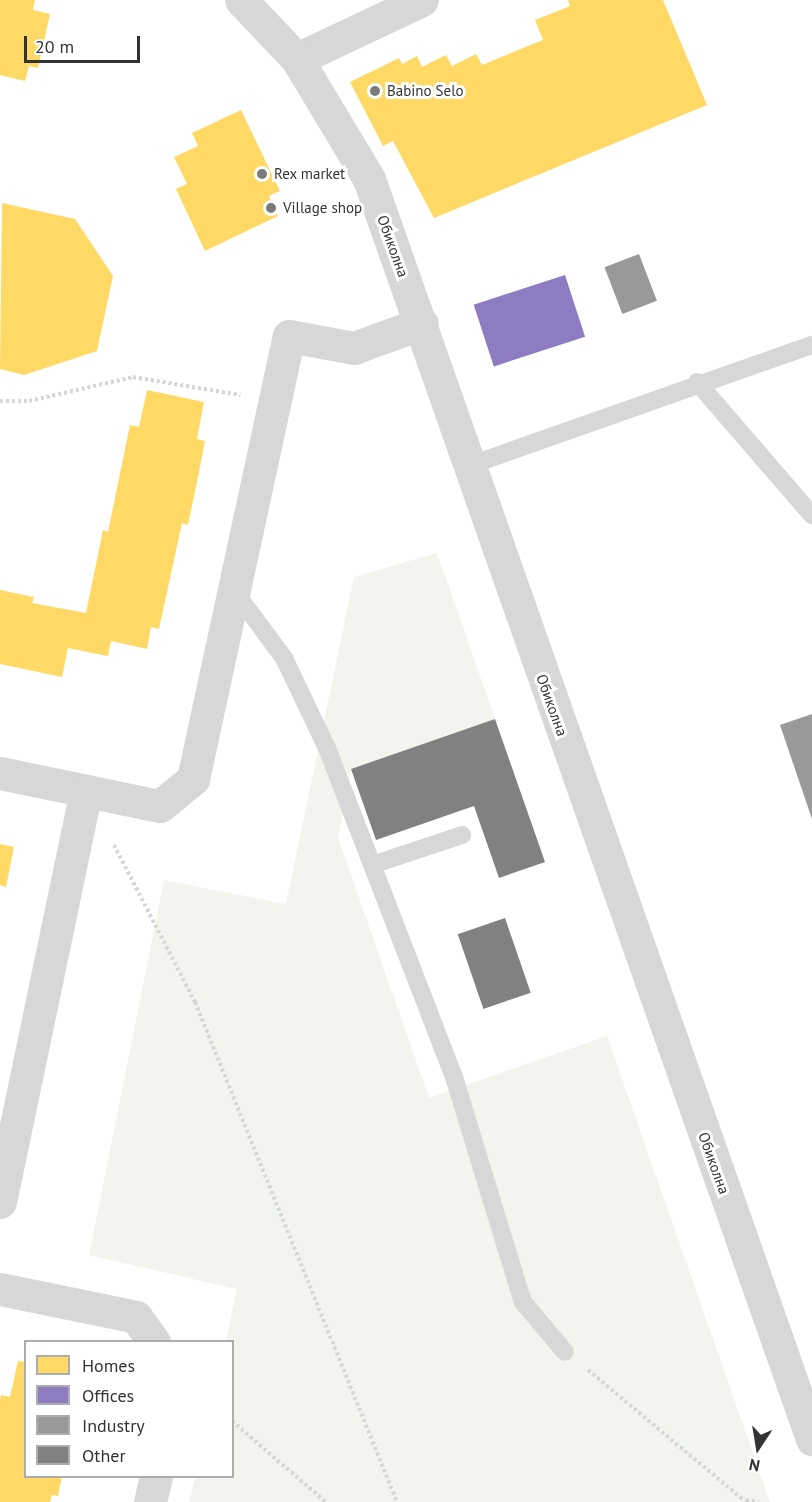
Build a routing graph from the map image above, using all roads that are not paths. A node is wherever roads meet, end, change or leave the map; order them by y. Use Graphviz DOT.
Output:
graph roads {
  1 [pos="241,0"];
  2 [pos="422,0"];
  3 [pos="297,59"];
  4 [pos="422,323"];
  5 [pos="812,345"];
  6 [pos="697,382"];
  7 [pos="468,466"];
  8 [pos="812,515"];
  9 [pos="235,591"];
  10 [pos="0,773"];
  11 [pos="86,791"];
  12 [pos="462,835"];
  13 [pos="372,865"];
  14 [pos="0,1202"];
  15 [pos="0,1289"];
  16 [pos="153,1340"];
  17 [pos="565,1352"];
  18 [pos="812,1439"];
  19 [pos="156,1478"];
  20 [pos="150,1502"];
  1 -- 3 [label="street, Обиколна"];
  2 -- 3 [label="street"];
  3 -- 4 [label="street, Обиколна"];
  4 -- 7 [label="street, Обиколна"];
  4 -- 9 [label="street"];
  5 -- 6 [label="lane"];
  6 -- 7 [label="lane"];
  6 -- 8 [label="lane"];
  7 -- 18 [label="street, Обиколна"];
  9 -- 11 [label="street"];
  9 -- 13 [label="lane"];
  10 -- 11 [label="street"];
  11 -- 14 [label="street"];
  12 -- 13 [label="lane"];
  13 -- 17 [label="lane"];
  15 -- 16 [label="street"];
  19 -- 20 [label="street"];
}
